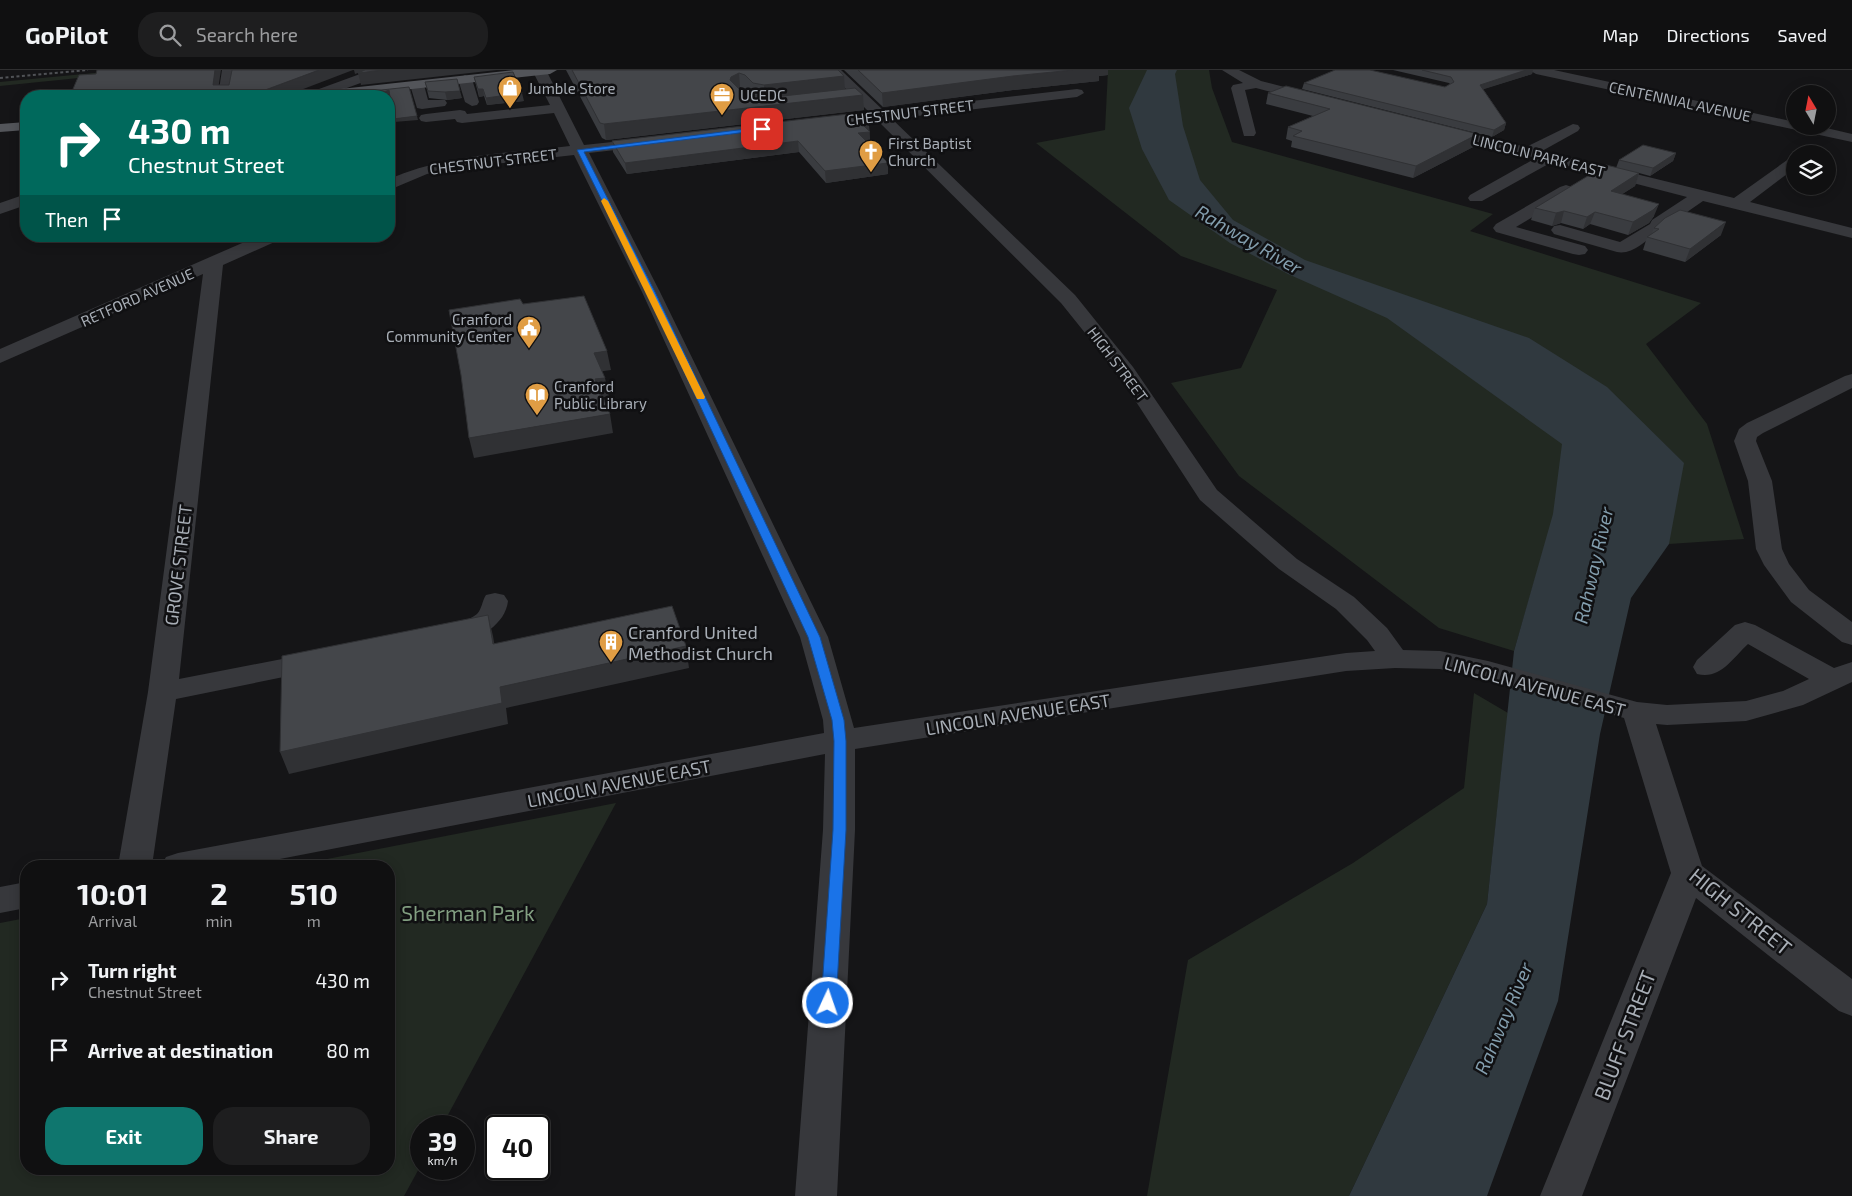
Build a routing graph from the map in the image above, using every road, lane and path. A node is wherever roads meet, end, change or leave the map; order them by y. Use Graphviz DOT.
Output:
graph roads {
  1 [pos="229,70"];
  2 [pos="383,70"];
  3 [pos="543,70"];
  4 [pos="834,70"];
  5 [pos="1229,70"];
  6 [pos="1536,70"];
  7 [pos="1603,70"];
  8 [pos="465,79"];
  9 [pos="1582,80"];
  10 [pos="1256,84"];
  11 [pos="417,85"];
  12 [pos="226,90"];
  13 [pos="329,90"];
  14 [pos="384,90"];
  15 [pos="1077,93"];
  16 [pos="472,102"];
  17 [pos="440,103"];
  18 [pos="1331,103"];
  19 [pos="559,108"];
  20 [pos="881,115"];
  21 [pos="426,118"];
  22 [pos="852,118"];
  23 [pos="1786,124"];
  24 [pos="20,126"];
  25 [pos="1425,126"];
  26 [pos="0,128"];
  27 [pos="1573,128"];
  28 [pos="1249,133"];
  29 [pos="1831,135"];
  30 [pos="1836,135"];
  31 [pos="1852,138"];
  32 [pos="664,140"];
  33 [pos="1818,144"];
  34 [pos="580,150"];
  35 [pos="1528,152"];
  36 [pos="1550,157"];
  37 [pos="1786,169"];
  38 [pos="1600,170"];
  39 [pos="395,182"];
  40 [pos="1700,195"];
  41 [pos="1476,198"];
  42 [pos="20,201"];
  43 [pos="1737,204"];
  44 [pos="0,209"];
  45 [pos="1518,218"];
  46 [pos="1852,233"];
  47 [pos="259,242"];
  48 [pos="1579,250"];
  49 [pos="214,262"];
  50 [pos="0,357"];
  51 [pos="1852,380"];
  52 [pos="495,600"];
  53 [pos="1852,636"];
  54 [pos="434,637"];
  55 [pos="346,655"];
  56 [pos="1395,659"];
  57 [pos="1707,667"];
  58 [pos="1842,675"];
  59 [pos="163,692"];
  60 [pos="1629,710"];
  61 [pos="840,741"];
  62 [pos="136,860"];
  63 [pos="210,860"];
  64 [pos="1688,873"];
  65 [pos="20,896"];
  66 [pos="0,900"];
  67 [pos="1852,1000"];
  68 [pos="816,1196"];
  69 [pos="1561,1196"];
  1 -- 12 [label="street"];
  2 -- 13 [label="street"];
  3 -- 8 [label="main road"];
  3 -- 19 [label="street"];
  4 -- 20 [label="street, HIGH STREET"];
  5 -- 10 [label="street"];
  6 -- 9 [label="street, CENTENNIAL AVENUE"];
  7 -- 9 [label="street"];
  8 -- 11 [label="main road"];
  8 -- 16 [label="street"];
  9 -- 23 [label="street, CENTENNIAL AVENUE"];
  10 -- 18 [label="street"];
  10 -- 28 [label="street"];
  11 -- 14 [label="main road"];
  11 -- 17 [label="street"];
  15 -- 20 [label="street, CHESTNUT STREET"];
  19 -- 21 [label="street"];
  19 -- 34 [label="street"];
  20 -- 22 [label="street, CHESTNUT STREET"];
  20 -- 56 [label="street, HIGH STREET"];
  24 -- 26 [label="main road"];
  25 -- 35 [label="street, LINCOLN PARK EAST"];
  27 -- 35 [label="street"];
  29 -- 33 [label="street"];
  30 -- 31 [label="street, CENTENNIAL AVENUE"];
  32 -- 34 [label="street, CHESTNUT STREET"];
  34 -- 39 [label="street, CHESTNUT STREET"];
  34 -- 61 [label="street"];
  35 -- 36 [label="street, LINCOLN PARK EAST"];
  36 -- 38 [label="street, LINCOLN PARK EAST"];
  36 -- 41 [label="street"];
  37 -- 43 [label="street"];
  38 -- 40 [label="street, LINCOLN PARK EAST"];
  38 -- 45 [label="street"];
  40 -- 43 [label="street, LINCOLN PARK EAST"];
  40 -- 45 [label="street"];
  42 -- 44 [label="street"];
  43 -- 46 [label="street, LINCOLN PARK EAST"];
  45 -- 48 [label="street"];
  47 -- 49 [label="street, RETFORD AVENUE"];
  49 -- 50 [label="street, RETFORD AVENUE"];
  49 -- 59 [label="street, GROVE STREET"];
  51 -- 53 [label="street"];
  52 -- 54 [label="street"];
  55 -- 59 [label="street"];
  56 -- 60 [label="street, LINCOLN AVENUE EAST"];
  56 -- 61 [label="street, LINCOLN AVENUE EAST"];
  57 -- 58 [label="street"];
  58 -- 60 [label="street, LINCOLN AVENUE EAST"];
  59 -- 62 [label="street, GROVE STREET"];
  60 -- 64 [label="street, HIGH STREET"];
  61 -- 63 [label="street, LINCOLN AVENUE EAST"];
  61 -- 68 [label="street"];
  64 -- 67 [label="street, HIGH STREET"];
  64 -- 69 [label="street, BLUFF STREET"];
  65 -- 66 [label="street"];
}
